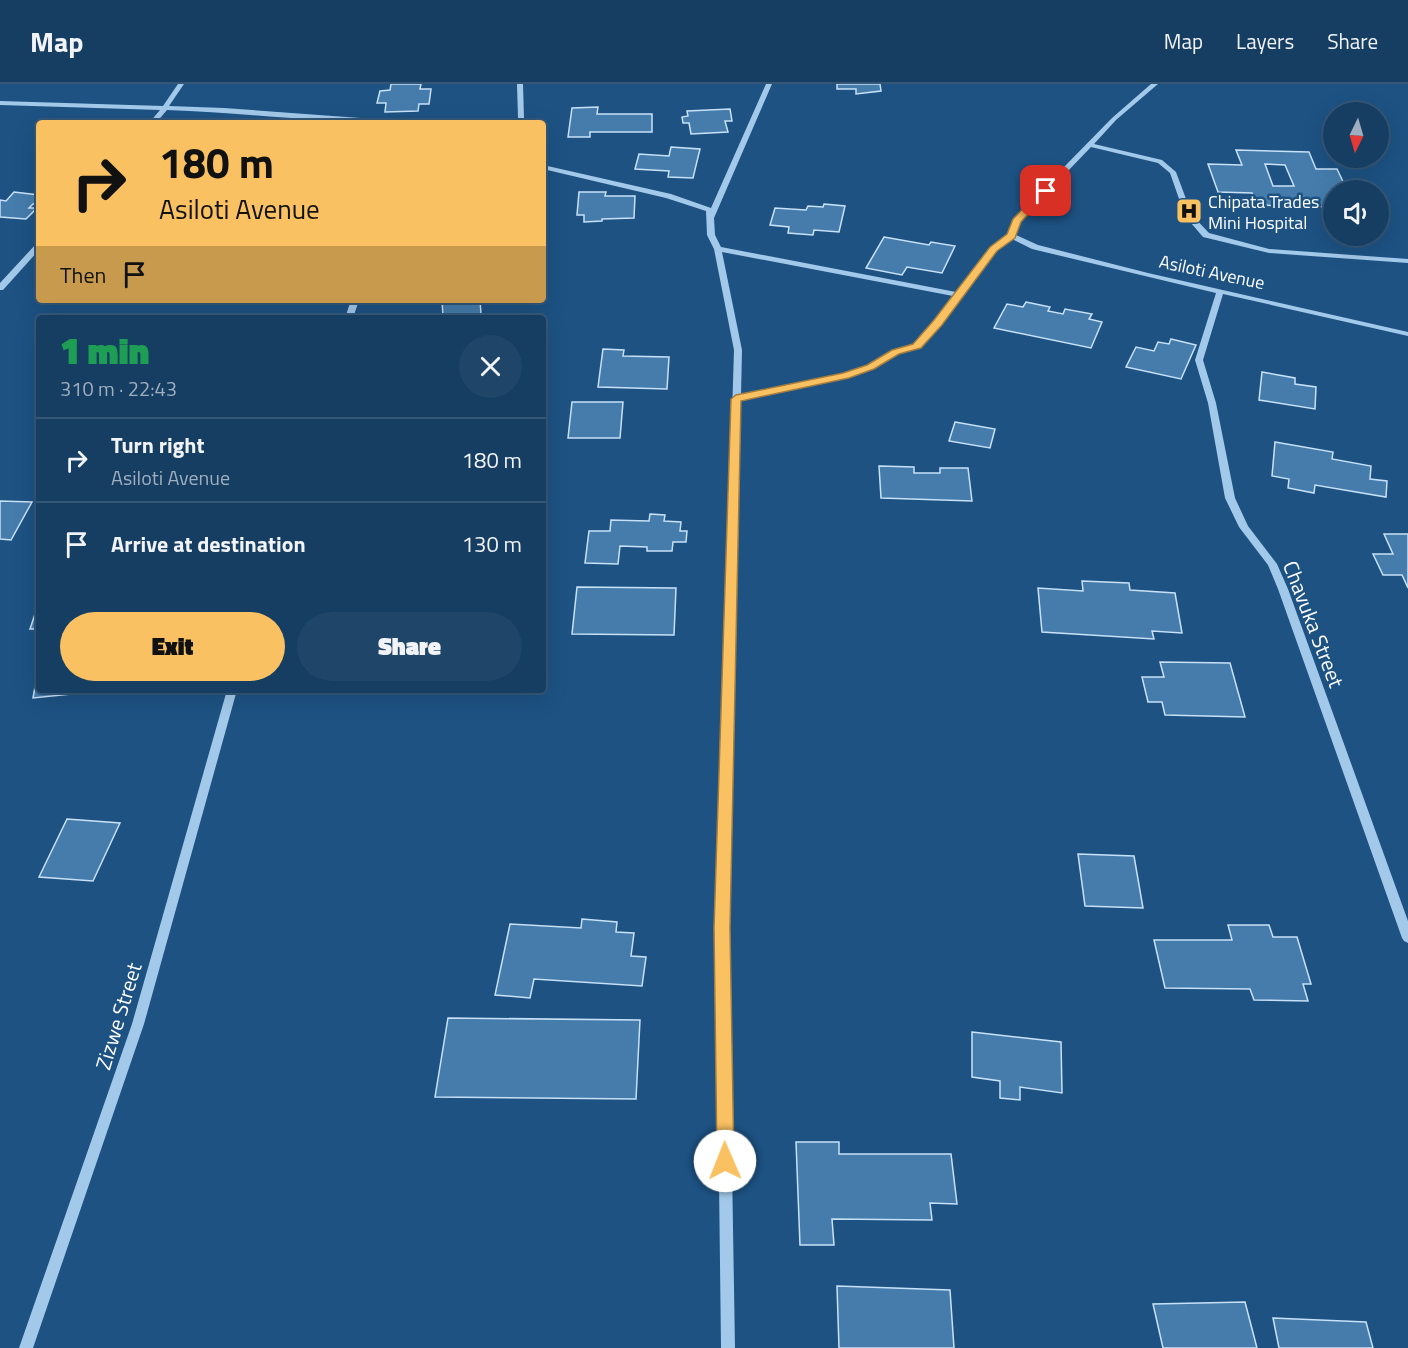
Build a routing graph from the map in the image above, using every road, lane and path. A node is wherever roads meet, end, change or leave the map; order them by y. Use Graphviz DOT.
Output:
graph roads {
  1 [pos="181,84"];
  2 [pos="520,84"];
  3 [pos="770,84"];
  4 [pos="1155,84"];
  5 [pos="0,103"];
  6 [pos="165,108"];
  7 [pos="155,120"];
  8 [pos="361,120"];
  9 [pos="519,120"];
  10 [pos="1089,145"];
  11 [pos="546,168"];
  12 [pos="711,217"];
  13 [pos="1012,236"];
  14 [pos="36,249"];
  15 [pos="718,249"];
  16 [pos="1408,261"];
  17 [pos="0,288"];
  18 [pos="1220,291"];
  19 [pos="958,294"];
  20 [pos="1408,334"];
  21 [pos="736,399"];
  22 [pos="231,693"];
  23 [pos="1408,938"];
  24 [pos="26,1348"];
  25 [pos="728,1348"];
  1 -- 6 [label="street"];
  2 -- 9 [label="street"];
  3 -- 12 [label="street"];
  4 -- 10 [label="street"];
  5 -- 6 [label="street"];
  6 -- 7 [label="street"];
  6 -- 8 [label="street"];
  10 -- 13 [label="street"];
  10 -- 16 [label="street"];
  11 -- 12 [label="street"];
  12 -- 15 [label="street"];
  13 -- 18 [label="street, Asiloti Avenue"];
  13 -- 19 [label="street"];
  14 -- 17 [label="street"];
  15 -- 19 [label="street"];
  15 -- 21 [label="street"];
  18 -- 20 [label="street, Asiloti Avenue"];
  18 -- 23 [label="street, Chavuka Street"];
  19 -- 21 [label="street"];
  21 -- 25 [label="street"];
  22 -- 24 [label="street, Zizwe Street"];
}
